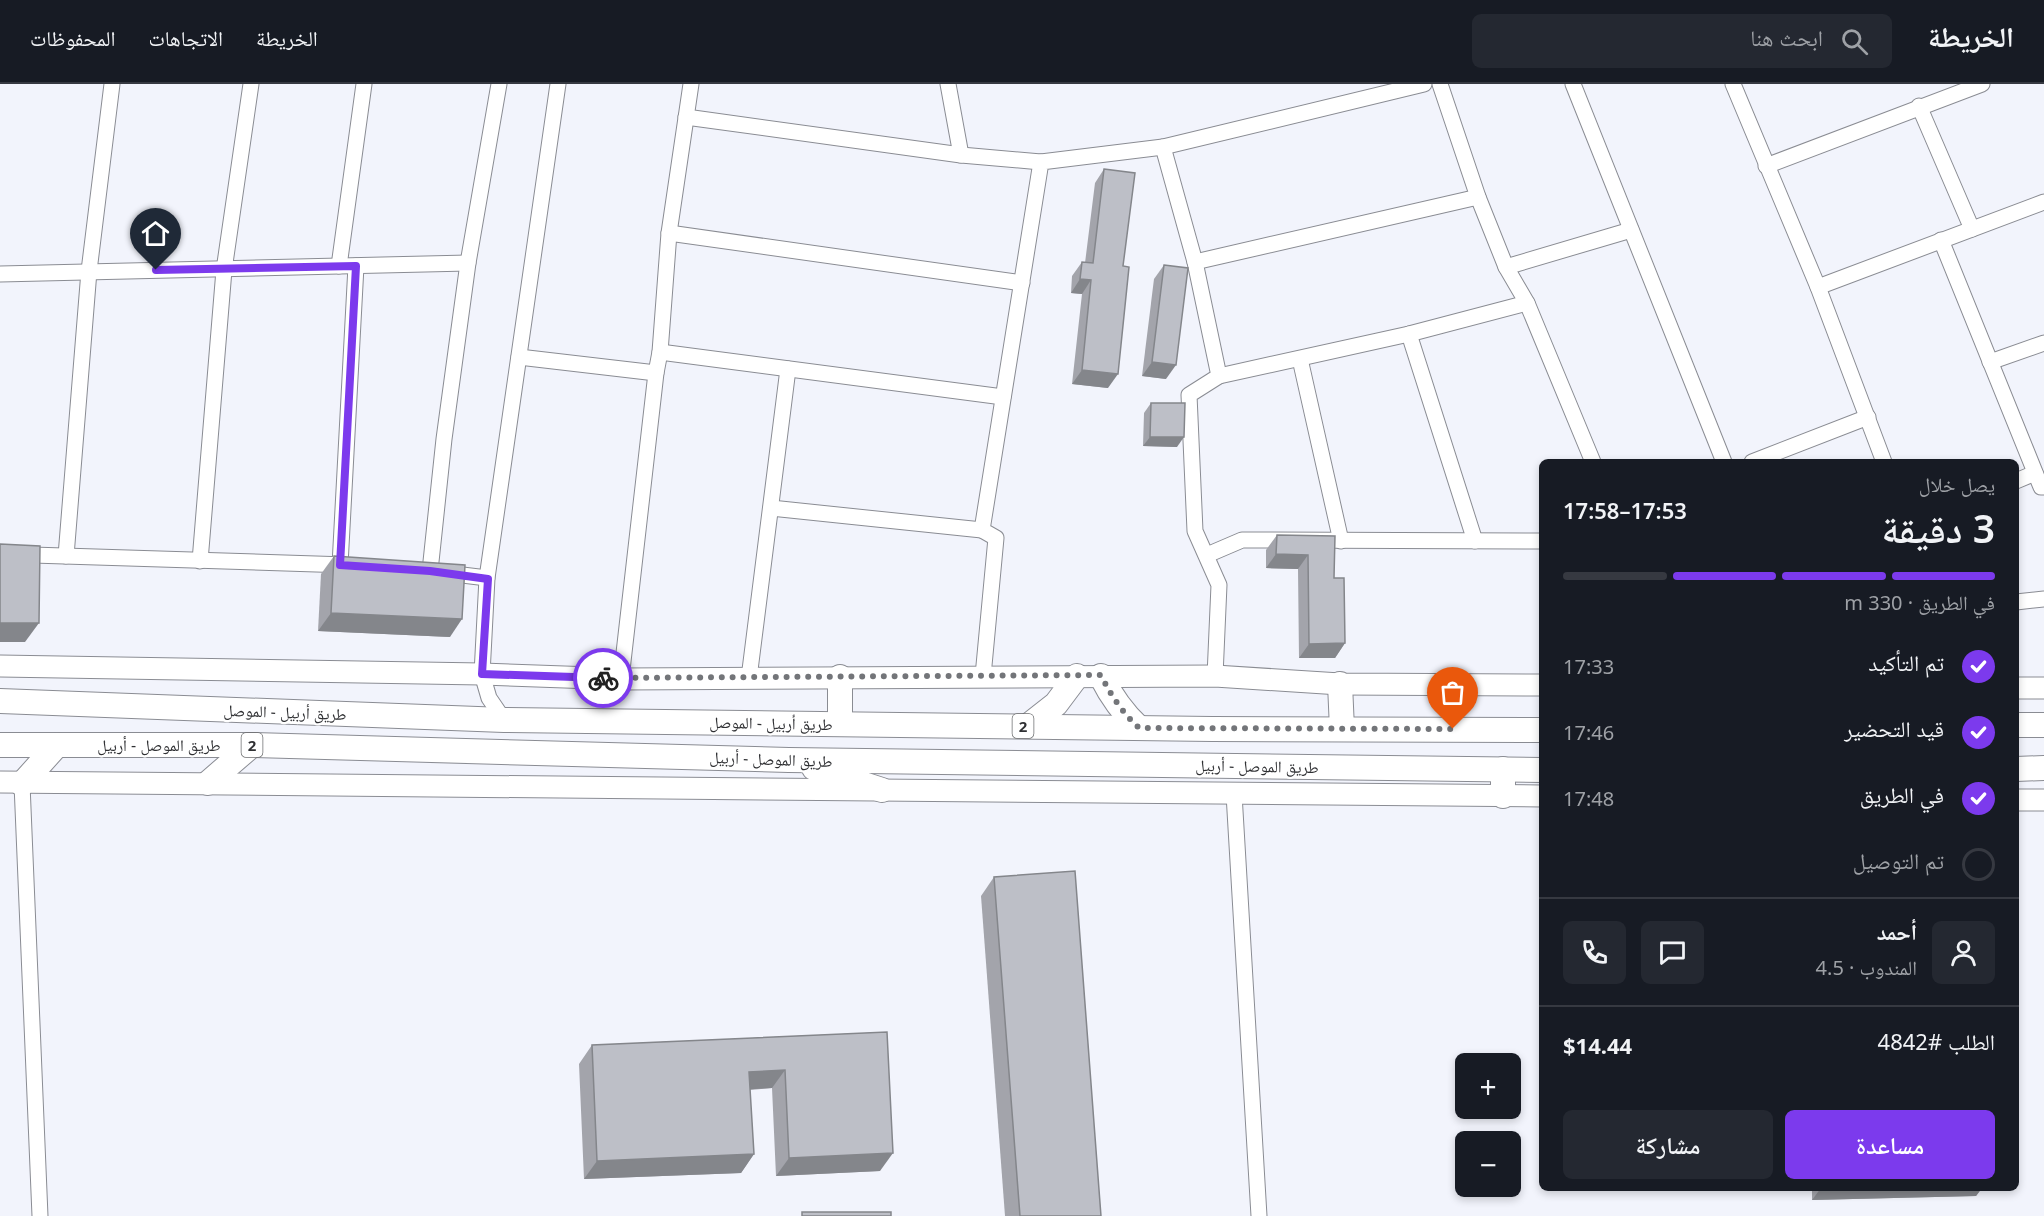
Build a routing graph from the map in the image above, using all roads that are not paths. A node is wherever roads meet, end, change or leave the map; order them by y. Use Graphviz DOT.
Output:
graph roads {
  1 [pos="112,84"];
  2 [pos="251,84"];
  3 [pos="364,84"];
  4 [pos="499,84"];
  5 [pos="558,84"];
  6 [pos="691,84"];
  7 [pos="948,84"];
  8 [pos="1424,84"];
  9 [pos="1440,84"];
  10 [pos="1573,84"];
  11 [pos="1733,84"];
  12 [pos="1982,84"];
  13 [pos="1919,106"];
  14 [pos="686,117"];
  15 [pos="1163,147"];
  16 [pos="961,155"];
  17 [pos="1041,162"];
  18 [pos="1766,166"];
  19 [pos="1478,196"];
  20 [pos="2044,202"];
  21 [pos="1972,229"];
  22 [pos="1631,230"];
  23 [pos="669,233"];
  24 [pos="1941,240"];
  25 [pos="468,262"];
  26 [pos="1195,262"];
  27 [pos="339,266"];
  28 [pos="356,266"];
  29 [pos="1506,267"];
  30 [pos="224,270"];
  31 [pos="89,271"];
  32 [pos="0,274"];
  33 [pos="1022,283"];
  34 [pos="1818,287"];
  35 [pos="1527,303"];
  36 [pos="1409,334"];
  37 [pos="2044,343"];
  38 [pos="660,352"];
  39 [pos="519,357"];
  40 [pos="1300,359"];
  41 [pos="1990,362"];
  42 [pos="788,369"];
  43 [pos="656,373"];
  44 [pos="1219,376"];
  45 [pos="1003,397"];
  46 [pos="1868,417"];
  47 [pos="1592,459"];
  48 [pos="1723,459"];
  49 [pos="1760,459"];
  50 [pos="1883,459"];
  51 [pos="2035,473"];
  52 [pos="2019,480"];
  53 [pos="2044,487"];
  54 [pos="771,508"];
  55 [pos="982,530"];
  56 [pos="1341,541"];
  57 [pos="1539,541"];
  58 [pos="1475,542"];
  59 [pos="0,554"];
  60 [pos="1207,555"];
  61 [pos="66,556"];
  62 [pos="200,561"];
  63 [pos="340,565"];
  64 [pos="362,566"];
  65 [pos="488,579"];
  66 [pos="2044,599"];
  67 [pos="2019,602"];
  68 [pos="0,666"];
  69 [pos="482,674"];
  70 [pos="983,675"];
  71 [pos="1077,675"];
  72 [pos="1101,675"];
  73 [pos="1215,675"];
  74 [pos="840,677"];
  75 [pos="749,678"];
  76 [pos="621,679"];
  77 [pos="1340,684"];
  78 [pos="1539,685"];
  79 [pos="2019,688"];
  80 [pos="2044,688"];
  81 [pos="0,701"];
  82 [pos="504,720"];
  83 [pos="840,724"];
  84 [pos="2019,725"];
  85 [pos="2044,725"];
  86 [pos="1028,726"];
  87 [pos="1139,728"];
  88 [pos="1342,729"];
  89 [pos="1539,729"];
  90 [pos="0,745"];
  91 [pos="57,745"];
  92 [pos="252,745"];
  93 [pos="505,750"];
  94 [pos="789,760"];
  95 [pos="2044,768"];
  96 [pos="1503,769"];
  97 [pos="2019,769"];
  98 [pos="1539,770"];
  99 [pos="11,783"];
  100 [pos="208,783"];
  101 [pos="882,790"];
  102 [pos="1233,794"];
  103 [pos="1503,796"];
  104 [pos="1539,796"];
  105 [pos="2019,800"];
  106 [pos="2044,800"];
  107 [pos="40,1216"];
  108 [pos="1259,1216"];
  1 -- 31 [label="street"];
  2 -- 30 [label="street"];
  3 -- 27 [label="street"];
  4 -- 25 [label="street"];
  5 -- 39 [label="street"];
  6 -- 14 [label="street"];
  7 -- 16 [label="street"];
  8 -- 15 [label="street"];
  9 -- 19 [label="street"];
  10 -- 22 [label="street"];
  11 -- 18 [label="street"];
  12 -- 13 [label="street"];
  13 -- 18 [label="street"];
  13 -- 21 [label="street"];
  14 -- 16 [label="street"];
  14 -- 23 [label="street"];
  15 -- 17 [label="street"];
  15 -- 26 [label="street"];
  16 -- 17 [label="street"];
  17 -- 33 [label="street"];
  18 -- 34 [label="street"];
  19 -- 26 [label="street"];
  19 -- 29 [label="street"];
  20 -- 21 [label="street"];
  21 -- 24 [label="street"];
  22 -- 29 [label="street"];
  22 -- 48 [label="street"];
  23 -- 33 [label="street"];
  23 -- 38 [label="street"];
  24 -- 34 [label="street"];
  24 -- 41 [label="street"];
  25 -- 28 [label="street"];
  25 -- 65 [label="street"];
  26 -- 44 [label="street"];
  27 -- 28 [label="street"];
  27 -- 30 [label="street"];
  28 -- 63 [label="street"];
  29 -- 35 [label="street"];
  30 -- 31 [label="street"];
  30 -- 62 [label="street"];
  31 -- 32 [label="street"];
  31 -- 61 [label="street"];
  33 -- 45 [label="street"];
  34 -- 46 [label="street"];
  35 -- 36 [label="street"];
  35 -- 47 [label="street"];
  36 -- 40 [label="street"];
  36 -- 58 [label="street"];
  37 -- 41 [label="street"];
  38 -- 42 [label="street"];
  38 -- 43 [label="street"];
  39 -- 43 [label="street"];
  39 -- 65 [label="street"];
  40 -- 44 [label="street"];
  40 -- 56 [label="street"];
  41 -- 51 [label="street"];
  42 -- 45 [label="street"];
  42 -- 54 [label="street"];
  43 -- 76 [label="street"];
  44 -- 60 [label="street"];
  45 -- 55 [label="street"];
  46 -- 49 [label="street"];
  46 -- 50 [label="street"];
  51 -- 52 [label="street"];
  51 -- 53 [label="street"];
  54 -- 55 [label="street"];
  54 -- 75 [label="street"];
  55 -- 70 [label="street"];
  56 -- 58 [label="street"];
  56 -- 60 [label="street"];
  57 -- 58 [label="street"];
  59 -- 61 [label="street"];
  60 -- 73 [label="street"];
  61 -- 62 [label="street"];
  62 -- 63 [label="street"];
  63 -- 64 [label="street"];
  65 -- 69 [label="street"];
  66 -- 67 [label="street"];
  68 -- 69 [label="main road"];
  69 -- 76 [label="main road"];
  69 -- 82 [label="street"];
  70 -- 71 [label="main road"];
  70 -- 74 [label="main road"];
  71 -- 72 [label="main road"];
  71 -- 86 [label="highway"];
  72 -- 73 [label="main road"];
  72 -- 87 [label="highway"];
  73 -- 77 [label="main road"];
  74 -- 75 [label="main road"];
  74 -- 83 [label="highway"];
  75 -- 76 [label="main road"];
  77 -- 78 [label="main road"];
  77 -- 88 [label="highway"];
  79 -- 80 [label="main road"];
  81 -- 82 [label="highway, طريق أربيل - الموصل"];
  82 -- 83 [label="highway, طريق أربيل - الموصل / 2"];
  82 -- 93 [label="highway"];
  83 -- 86 [label="highway, طريق أربيل - الموصل / 2"];
  84 -- 85 [label="highway"];
  86 -- 87 [label="highway, طريق أربيل - الموصل / 2"];
  87 -- 88 [label="highway, طريق أربيل - الموصل / 2"];
  88 -- 89 [label="highway, طريق أربيل - الموصل / 2"];
  90 -- 91 [label="highway, طريق الموصل - أربيل / 2"];
  91 -- 92 [label="highway, طريق الموصل - أربيل / 2"];
  91 -- 99 [label="highway"];
  92 -- 93 [label="highway, طريق الموصل - أربيل / 2"];
  92 -- 100 [label="highway"];
  93 -- 94 [label="highway, طريق الموصل - أربيل / 2"];
  94 -- 96 [label="highway, طريق الموصل - أربيل / 2"];
  94 -- 101 [label="highway"];
  95 -- 97 [label="highway"];
  96 -- 98 [label="highway, طريق الموصل - أربيل / 2"];
  96 -- 103 [label="highway"];
  99 -- 100 [label="main road"];
  99 -- 107 [label="street"];
  100 -- 101 [label="main road"];
  101 -- 102 [label="main road"];
  102 -- 103 [label="main road"];
  102 -- 108 [label="street"];
  103 -- 104 [label="main road"];
  105 -- 106 [label="main road"];
}
